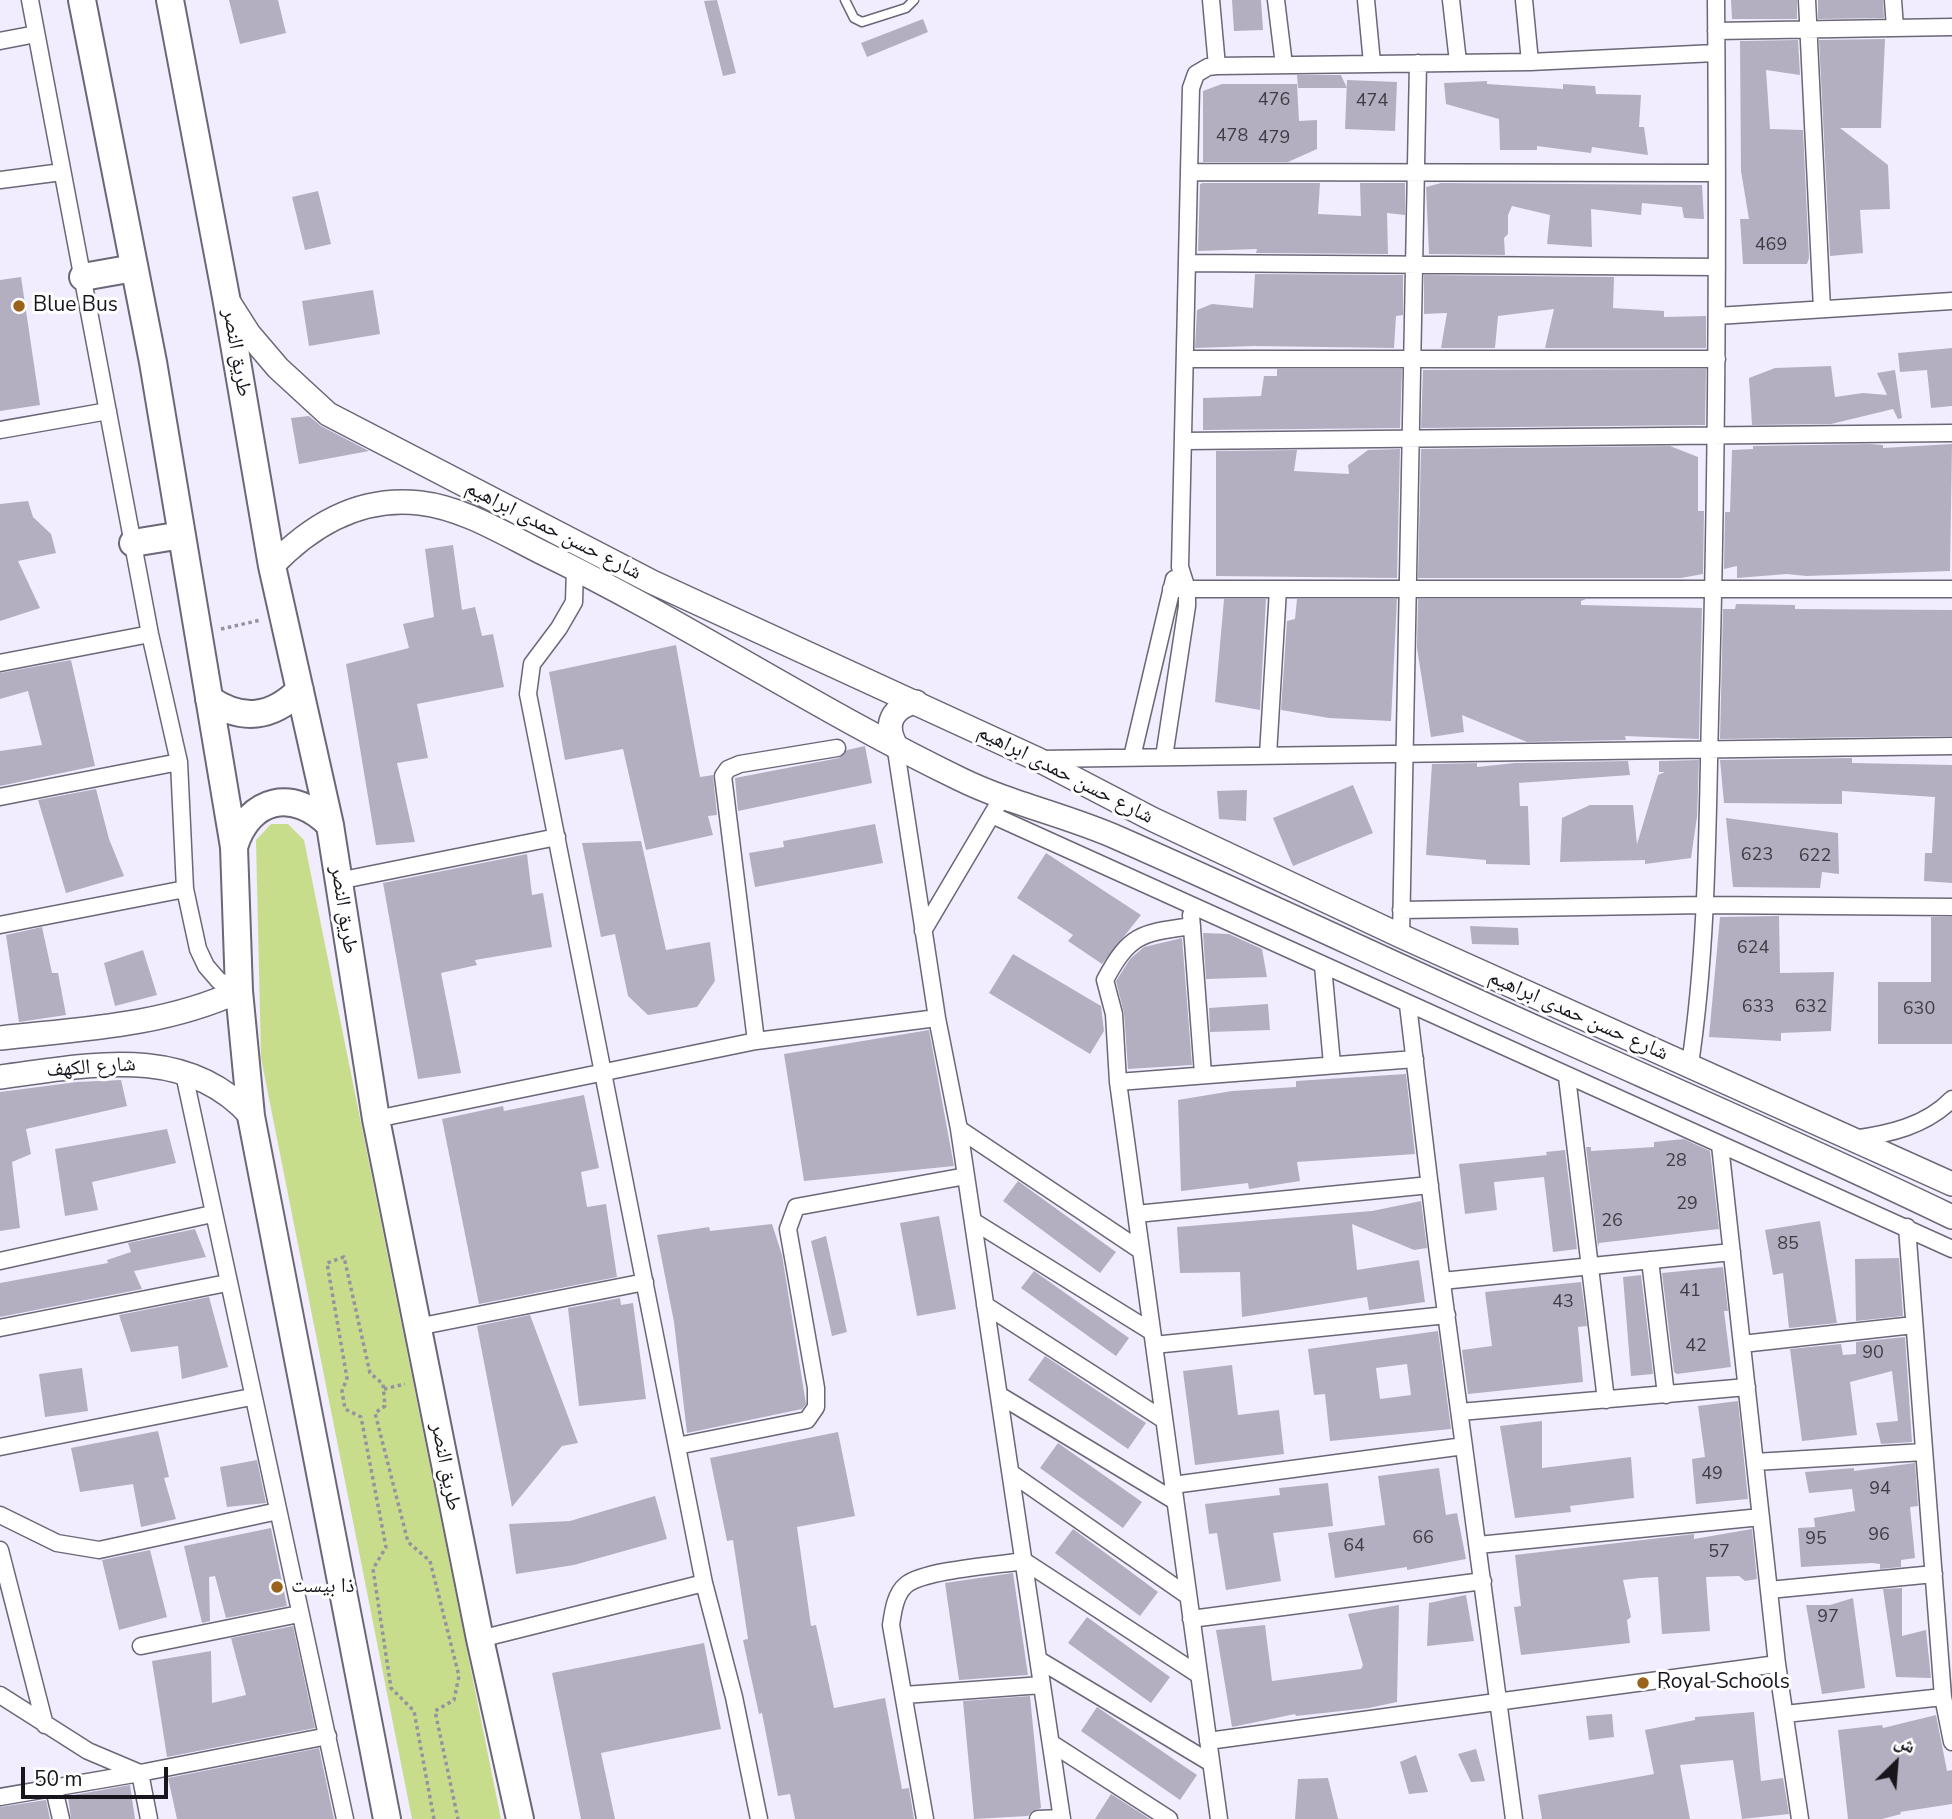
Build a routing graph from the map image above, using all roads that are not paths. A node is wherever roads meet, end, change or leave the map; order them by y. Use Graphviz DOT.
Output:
graph roads {
  1 [pos="30,0"];
  2 [pos="82,0"];
  3 [pos="170,0"];
  4 [pos="845,0"];
  5 [pos="914,0"];
  6 [pos="1212,0"];
  7 [pos="1276,0"];
  8 [pos="1366,0"];
  9 [pos="1451,0"];
  10 [pos="1524,0"];
  11 [pos="1716,0"];
  12 [pos="1807,0"];
  13 [pos="1894,0"];
  14 [pos="1895,27"];
  15 [pos="1952,27"];
  16 [pos="1808,29"];
  17 [pos="1716,31"];
  18 [pos="36,34"];
  19 [pos="0,41"];
  20 [pos="1715,53"];
  21 [pos="1458,62"];
  22 [pos="1530,62"];
  23 [pos="1372,63"];
  24 [pos="1418,63"];
  25 [pos="1284,65"];
  26 [pos="1217,66"];
  27 [pos="62,172"];
  28 [pos="1188,172"];
  29 [pos="1415,172"];
  30 [pos="1717,173"];
  31 [pos="0,180"];
  32 [pos="1189,263"];
  33 [pos="1414,264"];
  34 [pos="1717,267"];
  35 [pos="134,268"];
  36 [pos="83,277"];
  37 [pos="226,297"];
  38 [pos="1952,301"];
  39 [pos="1822,309"];
  40 [pos="1717,316"];
  41 [pos="1187,359"];
  42 [pos="1412,359"];
  43 [pos="1717,359"];
  44 [pos="108,411"];
  45 [pos="0,430"];
  46 [pos="1952,433"];
  47 [pos="1717,435"];
  48 [pos="1410,438"];
  49 [pos="1184,441"];
  50 [pos="182,536"];
  51 [pos="133,543"];
  52 [pos="272,566"];
  53 [pos="575,568"];
  54 [pos="652,582"];
  55 [pos="1179,589"];
  56 [pos="1278,589"];
  57 [pos="1407,589"];
  58 [pos="1713,589"];
  59 [pos="1952,589"];
  60 [pos="641,605"];
  61 [pos="150,634"];
  62 [pos="0,663"];
  63 [pos="300,690"];
  64 [pos="209,699"];
  65 [pos="916,702"];
  66 [pos="895,744"];
  67 [pos="1952,746"];
  68 [pos="837,748"];
  69 [pos="1709,749"];
  70 [pos="1405,753"];
  71 [pos="1268,755"];
  72 [pos="1132,757"];
  73 [pos="1164,757"];
  74 [pos="1037,759"];
  75 [pos="179,762"];
  76 [pos="0,797"];
  77 [pos="997,807"];
  78 [pos="330,825"];
  79 [pos="557,837"];
  80 [pos="234,847"];
  81 [pos="338,881"];
  82 [pos="185,889"];
  83 [pos="1704,905"];
  84 [pos="1190,906"];
  85 [pos="1952,907"];
  86 [pos="1401,910"];
  87 [pos="0,926"];
  88 [pos="1192,926"];
  89 [pos="923,931"];
  90 [pos="1401,936"];
  91 [pos="1323,966"];
  92 [pos="239,990"];
  93 [pos="1408,1005"];
  94 [pos="937,1018"];
  95 [pos="0,1038"];
  96 [pos="756,1041"];
  97 [pos="1415,1059"];
  98 [pos="1332,1064"];
  99 [pos="1690,1064"];
  100 [pos="604,1072"];
  101 [pos="184,1074"];
  102 [pos="1203,1074"];
  103 [pos="0,1077"];
  104 [pos="1567,1077"];
  105 [pos="1118,1082"];
  106 [pos="1952,1099"];
  107 [pos="251,1116"];
  108 [pos="376,1119"];
  109 [pos="959,1129"];
  110 [pos="1853,1139"];
  111 [pos="1720,1145"];
  112 [pos="966,1176"];
  113 [pos="1952,1184"];
  114 [pos="1430,1185"];
  115 [pos="212,1214"];
  116 [pos="1136,1214"];
  117 [pos="1952,1217"];
  118 [pos="973,1222"];
  119 [pos="1907,1227"];
  120 [pos="1952,1249"];
  121 [pos="1140,1250"];
  122 [pos="1732,1252"];
  123 [pos="1650,1260"];
  124 [pos="0,1261"];
  125 [pos="1589,1266"];
  126 [pos="1443,1281"];
  127 [pos="645,1282"];
  128 [pos="227,1283"];
  129 [pos="985,1305"];
  130 [pos="1447,1315"];
  131 [pos="1914,1325"];
  132 [pos="417,1327"];
  133 [pos="0,1328"];
  134 [pos="1153,1339"];
  135 [pos="1742,1344"];
  136 [pos="1747,1387"];
  137 [pos="999,1395"];
  138 [pos="1666,1395"];
  139 [pos="251,1397"];
  140 [pos="1606,1400"];
  141 [pos="1460,1412"];
  142 [pos="1164,1420"];
  143 [pos="677,1446"];
  144 [pos="1464,1446"];
  145 [pos="0,1447"];
  146 [pos="1924,1452"];
  147 [pos="1755,1462"];
  148 [pos="1011,1473"];
  149 [pos="1173,1485"];
  150 [pos="1175,1501"];
  151 [pos="278,1511"];
  152 [pos="0,1516"];
  153 [pos="1761,1517"];
  154 [pos="1478,1545"];
  155 [pos="0,1550"];
  156 [pos="1024,1561"];
  157 [pos="1934,1574"];
  158 [pos="1483,1581"];
  159 [pos="704,1583"];
  160 [pos="1769,1590"];
  161 [pos="1188,1596"];
  162 [pos="299,1614"];
  163 [pos="1191,1619"];
  164 [pos="480,1639"];
  165 [pos="141,1646"];
  166 [pos="1039,1660"];
  167 [pos="1777,1664"];
  168 [pos="1199,1675"];
  169 [pos="1042,1685"];
  170 [pos="0,1695"];
  171 [pos="904,1695"];
  172 [pos="1943,1697"];
  173 [pos="1498,1700"];
  174 [pos="1785,1714"];
  175 [pos="45,1725"];
  176 [pos="328,1736"];
  177 [pos="1208,1741"];
  178 [pos="1051,1742"];
  179 [pos="1952,1742"];
  180 [pos="1211,1763"];
  181 [pos="140,1773"];
  182 [pos="54,1789"];
  183 [pos="0,1797"];
  184 [pos="1062,1818"];
  185 [pos="61,1819"];
  186 [pos="149,1819"];
  187 [pos="345,1819"];
  188 [pos="387,1819"];
  189 [pos="520,1819"];
  190 [pos="759,1819"];
  191 [pos="925,1819"];
  192 [pos="1038,1819"];
  193 [pos="1169,1819"];
  194 [pos="1219,1819"];
  195 [pos="1514,1819"];
  196 [pos="1800,1819"];
  1 -- 18 [label="street"];
  2 -- 35 [label="main road"];
  3 -- 37 [label="main road, طريق النصر"];
  4 -- 5 [label="lane"];
  6 -- 26 [label="street"];
  7 -- 25 [label="street"];
  8 -- 23 [label="street"];
  9 -- 21 [label="street"];
  10 -- 22 [label="street"];
  11 -- 17 [label="street"];
  12 -- 16 [label="street"];
  13 -- 14 [label="street"];
  14 -- 15 [label="street"];
  14 -- 16 [label="street"];
  16 -- 17 [label="street"];
  16 -- 39 [label="street"];
  17 -- 20 [label="street"];
  18 -- 19 [label="street"];
  18 -- 27 [label="street"];
  20 -- 22 [label="street"];
  20 -- 30 [label="street"];
  21 -- 22 [label="street"];
  21 -- 24 [label="street"];
  23 -- 24 [label="street"];
  23 -- 25 [label="street"];
  24 -- 29 [label="street"];
  25 -- 26 [label="street"];
  26 -- 28 [label="street"];
  27 -- 31 [label="street"];
  27 -- 36 [label="street"];
  28 -- 29 [label="street"];
  28 -- 32 [label="street"];
  29 -- 30 [label="street"];
  29 -- 33 [label="street"];
  30 -- 34 [label="street"];
  32 -- 33 [label="street"];
  32 -- 41 [label="street"];
  33 -- 34 [label="street"];
  33 -- 42 [label="street"];
  34 -- 40 [label="street"];
  35 -- 36 [label="main road"];
  35 -- 50 [label="main road"];
  36 -- 44 [label="street"];
  37 -- 52 [label="main road, طريق النصر"];
  37 -- 54 [label="main road, شارع حسن حمدى ابراهيم"];
  38 -- 39 [label="street"];
  39 -- 40 [label="street"];
  40 -- 43 [label="street"];
  41 -- 42 [label="street"];
  41 -- 49 [label="street"];
  42 -- 43 [label="street"];
  42 -- 48 [label="street"];
  43 -- 47 [label="street"];
  44 -- 45 [label="street"];
  44 -- 51 [label="street"];
  46 -- 47 [label="street"];
  47 -- 48 [label="street"];
  47 -- 58 [label="street"];
  48 -- 49 [label="street"];
  48 -- 57 [label="street"];
  49 -- 55 [label="street"];
  50 -- 51 [label="main road"];
  50 -- 64 [label="main road"];
  51 -- 61 [label="street"];
  52 -- 53 [label="main road, شارع حسن حمدى ابراهيم"];
  52 -- 63 [label="main road, طريق النصر"];
  53 -- 60 [label="main road, شارع حسن حمدى ابراهيم"];
  53 -- 79 [label="street"];
  54 -- 60 [label="main road"];
  54 -- 65 [label="main road, شارع حسن حمدى ابراهيم"];
  55 -- 56 [label="street"];
  55 -- 72 [label="street"];
  55 -- 73 [label="street"];
  56 -- 57 [label="street"];
  56 -- 71 [label="street"];
  57 -- 58 [label="street"];
  57 -- 70 [label="street"];
  58 -- 59 [label="street"];
  58 -- 69 [label="street"];
  60 -- 66 [label="main road, شارع حسن حمدى ابراهيم"];
  61 -- 62 [label="street"];
  61 -- 75 [label="street"];
  63 -- 64 [label="main road"];
  63 -- 78 [label="main road, طريق النصر"];
  64 -- 80 [label="main road"];
  65 -- 66 [label="main road"];
  65 -- 74 [label="main road, شارع حسن حمدى ابراهيم"];
  66 -- 77 [label="main road, شارع حسن حمدى ابراهيم"];
  66 -- 89 [label="street"];
  67 -- 69 [label="street"];
  68 -- 96 [label="street"];
  69 -- 70 [label="street"];
  69 -- 83 [label="street"];
  70 -- 71 [label="street"];
  70 -- 86 [label="street"];
  71 -- 73 [label="street"];
  72 -- 73 [label="street"];
  72 -- 74 [label="street"];
  74 -- 90 [label="main road, شارع حسن حمدى ابراهيم"];
  75 -- 76 [label="street"];
  75 -- 82 [label="street"];
  77 -- 84 [label="street"];
  77 -- 89 [label="street"];
  77 -- 117 [label="main road, شارع حسن حمدى ابراهيم"];
  78 -- 80 [label="main road"];
  78 -- 81 [label="main road, طريق النصر"];
  79 -- 81 [label="street"];
  79 -- 100 [label="street"];
  80 -- 92 [label="main road"];
  81 -- 108 [label="main road, طريق النصر"];
  82 -- 87 [label="street"];
  82 -- 92 [label="street"];
  83 -- 85 [label="street"];
  83 -- 86 [label="street"];
  83 -- 99 [label="street"];
  84 -- 88 [label="street"];
  84 -- 91 [label="street"];
  86 -- 90 [label="street"];
  88 -- 102 [label="street"];
  88 -- 105 [label="street"];
  89 -- 94 [label="street"];
  90 -- 99 [label="main road, شارع حسن حمدى ابراهيم"];
  91 -- 93 [label="street"];
  91 -- 98 [label="street"];
  92 -- 95 [label="main road, شارع الكهف"];
  92 -- 107 [label="main road"];
  93 -- 97 [label="street"];
  93 -- 104 [label="street"];
  94 -- 96 [label="street"];
  94 -- 109 [label="street"];
  96 -- 100 [label="street"];
  97 -- 98 [label="street"];
  97 -- 114 [label="street"];
  98 -- 102 [label="street"];
  99 -- 110 [label="main road, شارع حسن حمدى ابراهيم"];
  100 -- 108 [label="street"];
  100 -- 127 [label="street"];
  101 -- 103 [label="main road, شارع الكهف"];
  101 -- 107 [label="main road, شارع الكهف"];
  101 -- 115 [label="street"];
  102 -- 105 [label="street"];
  104 -- 111 [label="street"];
  104 -- 125 [label="street"];
  105 -- 116 [label="street"];
  106 -- 110 [label="street"];
  107 -- 188 [label="main road"];
  108 -- 132 [label="main road, طريق النصر"];
  109 -- 112 [label="street"];
  109 -- 121 [label="street"];
  110 -- 113 [label="main road, شارع حسن حمدى ابراهيم"];
  111 -- 119 [label="street"];
  111 -- 122 [label="street"];
  112 -- 118 [label="street"];
  112 -- 143 [label="street"];
  114 -- 116 [label="street"];
  114 -- 126 [label="street"];
  115 -- 124 [label="street"];
  115 -- 128 [label="street"];
  116 -- 121 [label="street"];
  118 -- 129 [label="street"];
  118 -- 134 [label="street"];
  119 -- 120 [label="street"];
  119 -- 131 [label="street"];
  121 -- 134 [label="street"];
  122 -- 123 [label="street"];
  122 -- 135 [label="street"];
  123 -- 125 [label="street"];
  123 -- 138 [label="street"];
  125 -- 126 [label="street"];
  125 -- 140 [label="street"];
  126 -- 130 [label="street"];
  127 -- 132 [label="street"];
  127 -- 143 [label="street"];
  128 -- 133 [label="street"];
  128 -- 139 [label="street"];
  129 -- 137 [label="street"];
  129 -- 142 [label="street"];
  130 -- 134 [label="street"];
  130 -- 141 [label="street"];
  131 -- 135 [label="street"];
  131 -- 146 [label="street"];
  132 -- 164 [label="main road, طريق النصر"];
  134 -- 142 [label="street"];
  135 -- 136 [label="street"];
  136 -- 138 [label="street"];
  136 -- 147 [label="street"];
  137 -- 148 [label="street"];
  137 -- 150 [label="street"];
  138 -- 140 [label="street"];
  139 -- 145 [label="street"];
  139 -- 151 [label="street"];
  140 -- 141 [label="street"];
  141 -- 144 [label="street"];
  142 -- 149 [label="street"];
  143 -- 159 [label="street"];
  144 -- 149 [label="street"];
  144 -- 154 [label="street"];
  146 -- 147 [label="street"];
  146 -- 157 [label="street"];
  147 -- 153 [label="street"];
  148 -- 156 [label="street"];
  148 -- 161 [label="street"];
  149 -- 150 [label="street"];
  150 -- 161 [label="street"];
  151 -- 152 [label="street"];
  151 -- 162 [label="street"];
  153 -- 154 [label="street"];
  153 -- 160 [label="street"];
  154 -- 158 [label="street"];
  155 -- 175 [label="street"];
  156 -- 166 [label="street"];
  156 -- 168 [label="street"];
  156 -- 171 [label="street"];
  157 -- 160 [label="street"];
  157 -- 172 [label="street"];
  158 -- 163 [label="street"];
  158 -- 173 [label="street"];
  159 -- 164 [label="street"];
  159 -- 190 [label="street"];
  160 -- 167 [label="street"];
  161 -- 163 [label="street"];
  162 -- 165 [label="street"];
  162 -- 176 [label="street"];
  163 -- 168 [label="street"];
  164 -- 189 [label="main road, طريق النصر"];
  166 -- 169 [label="street"];
  166 -- 180 [label="street"];
  167 -- 173 [label="street"];
  167 -- 174 [label="street"];
  168 -- 177 [label="street"];
  169 -- 171 [label="street"];
  169 -- 178 [label="street"];
  170 -- 175 [label="street"];
  171 -- 191 [label="street"];
  172 -- 174 [label="street"];
  172 -- 179 [label="street"];
  173 -- 177 [label="street"];
  173 -- 195 [label="street"];
  174 -- 196 [label="street"];
  175 -- 181 [label="street"];
  176 -- 181 [label="street"];
  176 -- 187 [label="street"];
  177 -- 180 [label="street"];
  178 -- 184 [label="street"];
  178 -- 193 [label="street"];
  180 -- 194 [label="street"];
  181 -- 182 [label="street"];
  181 -- 186 [label="street"];
  182 -- 183 [label="street"];
  182 -- 185 [label="street"];
  184 -- 192 [label="street"];
}
